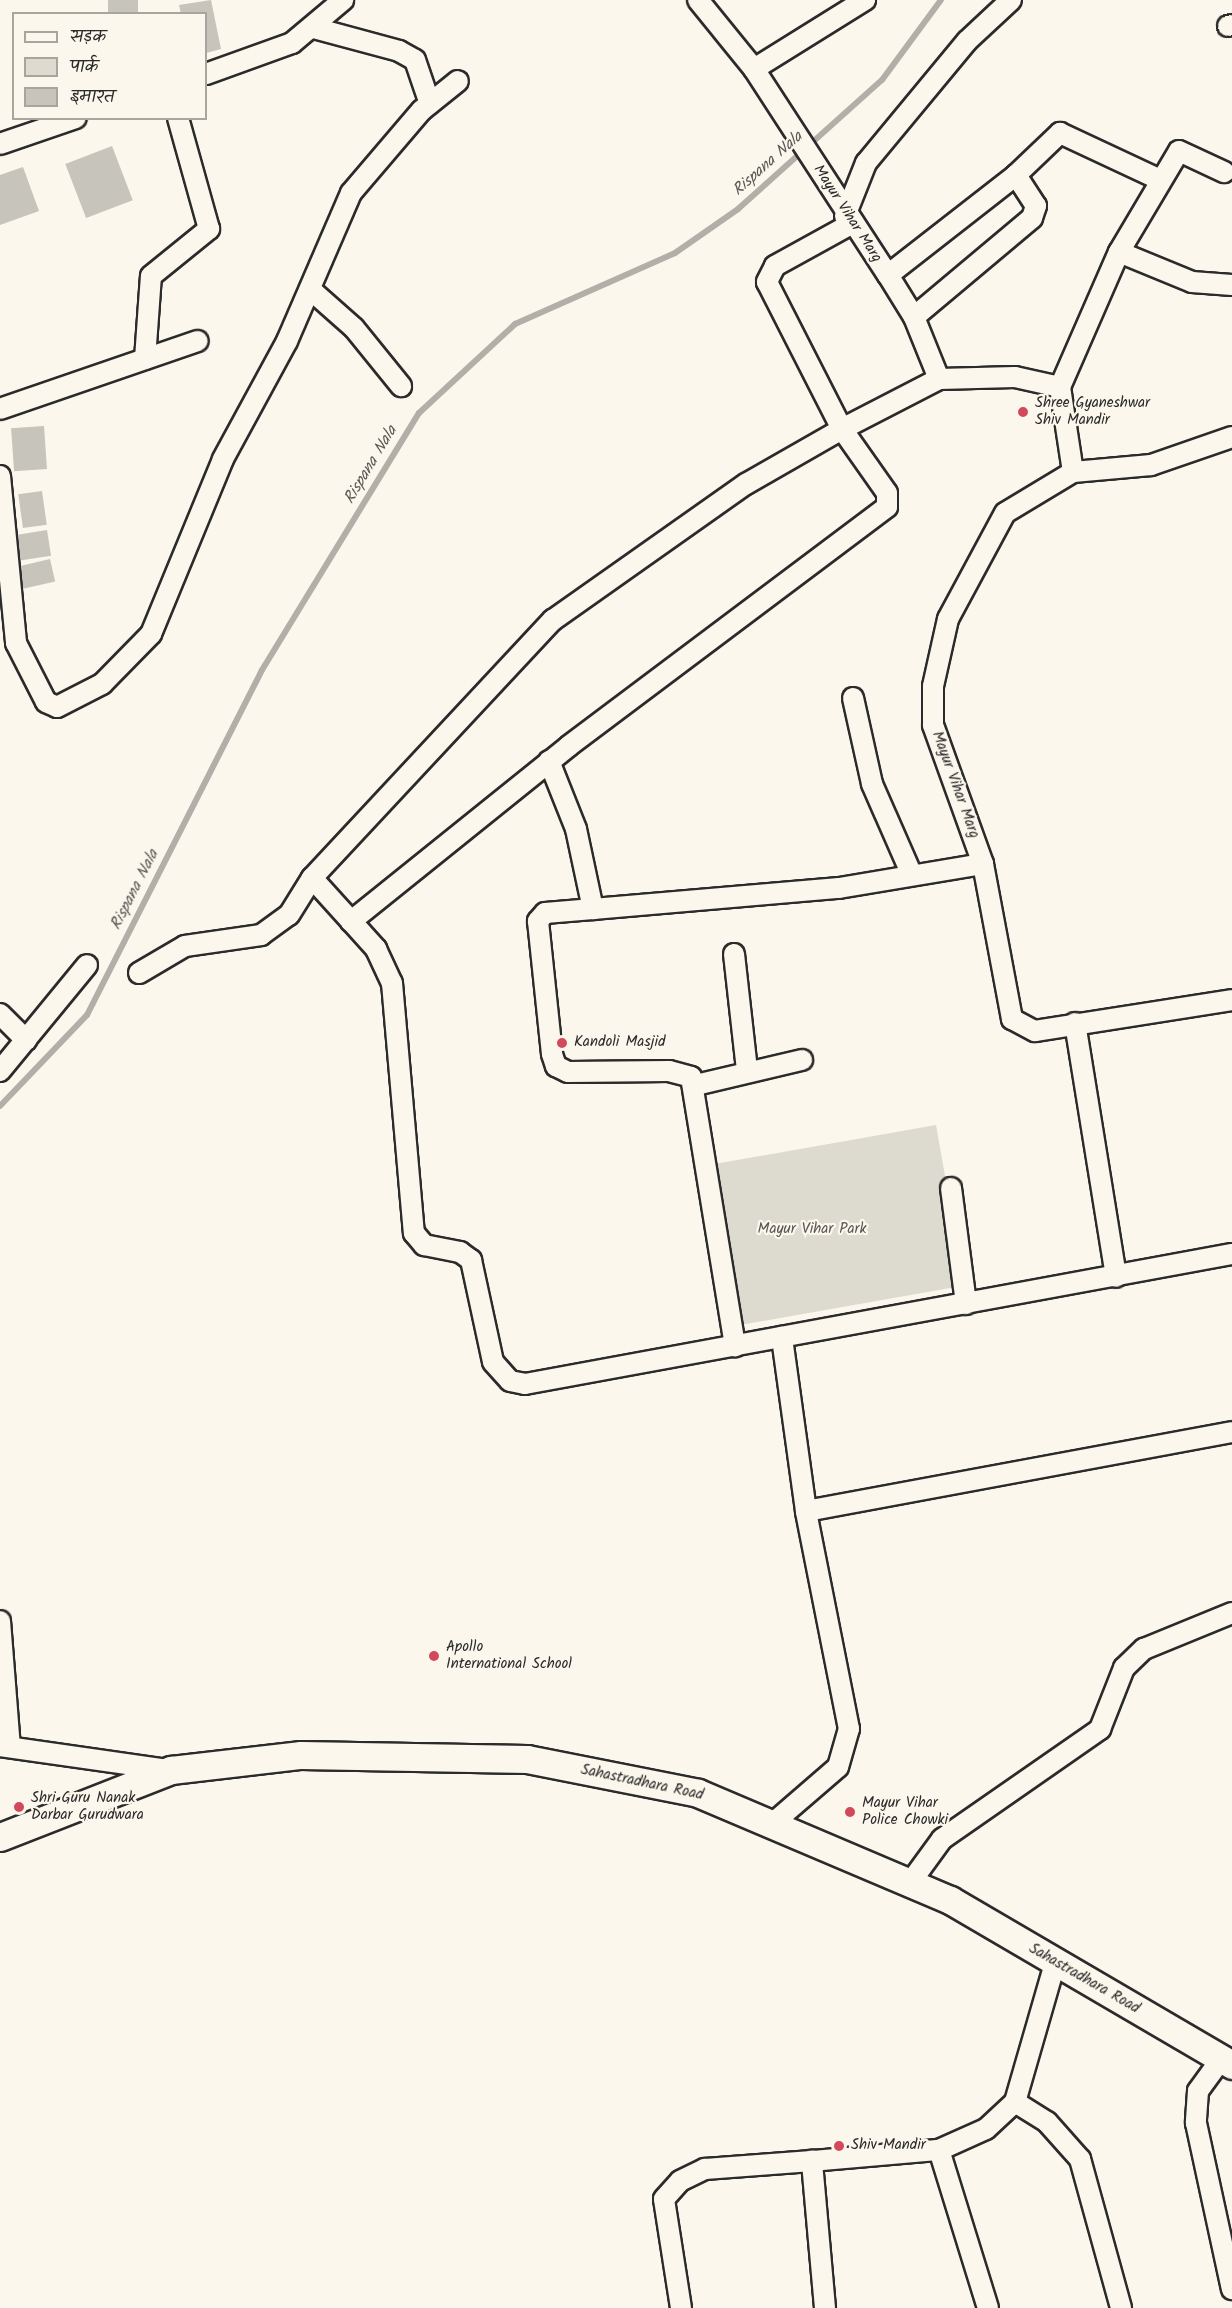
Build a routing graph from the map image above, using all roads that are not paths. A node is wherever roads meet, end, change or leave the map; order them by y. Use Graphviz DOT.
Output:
graph roads {
  1 [pos="343,0"];
  2 [pos="698,0"];
  3 [pos="865,0"];
  4 [pos="1011,0"];
  5 [pos="314,28"];
  6 [pos="754,69"];
  7 [pos="207,74"];
  8 [pos="458,81"];
  9 [pos="430,104"];
  10 [pos="70,120"];
  11 [pos="179,120"];
  12 [pos="0,144"];
  13 [pos="1224,172"];
  14 [pos="1017,175"];
  15 [pos="1158,179"];
  16 [pos="846,214"];
  17 [pos="1119,252"];
  18 [pos="888,275"];
  19 [pos="1232,285"];
  20 [pos="311,290"];
  21 [pos="914,316"];
  22 [pos="198,341"];
  23 [pos="145,359"];
  24 [pos="939,379"];
  25 [pos="401,386"];
  26 [pos="1060,387"];
  27 [pos="0,409"];
  28 [pos="842,429"];
  29 [pos="1232,437"];
  30 [pos="1073,472"];
  31 [pos="0,476"];
  32 [pos="853,698"];
  33 [pos="549,761"];
  34 [pos="983,864"];
  35 [pos="911,873"];
  36 [pos="312,878"];
  37 [pos="593,909"];
  38 [pos="351,921"];
  39 [pos="734,954"];
  40 [pos="87,964"];
  41 [pos="139,973"];
  42 [pos="1232,1000"];
  43 [pos="0,1014"];
  44 [pos="1075,1023"];
  45 [pos="27,1040"];
  46 [pos="802,1060"];
  47 [pos="747,1069"];
  48 [pos="0,1071"];
  49 [pos="696,1085"];
  50 [pos="951,1188"];
  51 [pos="1232,1254"];
  52 [pos="1116,1277"];
  53 [pos="966,1304"];
  54 [pos="782,1337"];
  55 [pos="735,1346"];
  56 [pos="1232,1432"];
  57 [pos="806,1511"];
  58 [pos="1232,1613"];
  59 [pos="0,1621"];
  60 [pos="5,1746"];
  61 [pos="171,1770"];
  62 [pos="772,1824"];
  63 [pos="0,1837"];
  64 [pos="910,1883"];
  65 [pos="1055,1962"];
  66 [pos="1227,2062"];
  67 [pos="1015,2102"];
  68 [pos="939,2150"];
  69 [pos="812,2161"];
  70 [pos="1232,2289"];
  71 [pos="681,2308"];
  72 [pos="825,2308"];
  73 [pos="988,2308"];
  74 [pos="1121,2308"];
  1 -- 5 [label="street"];
  2 -- 6 [label="street, Mayur Vihar Marg"];
  3 -- 6 [label="street"];
  4 -- 16 [label="street"];
  5 -- 7 [label="street"];
  5 -- 9 [label="street"];
  6 -- 16 [label="street, Mayur Vihar Marg"];
  8 -- 9 [label="street"];
  9 -- 20 [label="street"];
  10 -- 12 [label="street"];
  11 -- 23 [label="street"];
  13 -- 15 [label="street"];
  14 -- 15 [label="street"];
  14 -- 18 [label="street"];
  14 -- 21 [label="street"];
  15 -- 17 [label="street"];
  16 -- 18 [label="street, Mayur Vihar Marg"];
  16 -- 28 [label="street"];
  17 -- 19 [label="street"];
  17 -- 26 [label="street"];
  18 -- 21 [label="street, Mayur Vihar Marg"];
  20 -- 25 [label="street"];
  20 -- 31 [label="street"];
  21 -- 24 [label="street, Mayur Vihar Marg"];
  22 -- 23 [label="street"];
  23 -- 27 [label="street"];
  24 -- 26 [label="street"];
  24 -- 28 [label="street"];
  26 -- 30 [label="street"];
  28 -- 33 [label="street"];
  28 -- 36 [label="street"];
  29 -- 30 [label="street"];
  30 -- 34 [label="street, Mayur Vihar Marg"];
  32 -- 35 [label="street"];
  33 -- 37 [label="street"];
  33 -- 38 [label="street"];
  34 -- 35 [label="street"];
  34 -- 44 [label="street, Mayur Vihar Marg"];
  35 -- 37 [label="street"];
  36 -- 38 [label="street"];
  36 -- 41 [label="street"];
  37 -- 49 [label="street"];
  38 -- 55 [label="street"];
  39 -- 47 [label="street"];
  40 -- 45 [label="street"];
  42 -- 44 [label="street"];
  43 -- 45 [label="street"];
  44 -- 52 [label="street"];
  45 -- 48 [label="street"];
  46 -- 47 [label="street"];
  47 -- 49 [label="street"];
  49 -- 55 [label="street"];
  50 -- 53 [label="street"];
  51 -- 52 [label="street"];
  52 -- 53 [label="street"];
  53 -- 54 [label="street"];
  54 -- 55 [label="street"];
  54 -- 57 [label="street"];
  56 -- 57 [label="street"];
  57 -- 62 [label="street"];
  58 -- 64 [label="street"];
  59 -- 60 [label="street"];
  60 -- 61 [label="street"];
  61 -- 62 [label="main road, Sahastradhara Road"];
  61 -- 63 [label="main road, Sahastradhara Road"];
  62 -- 64 [label="main road, Sahastradhara Road"];
  64 -- 65 [label="main road, Sahastradhara Road"];
  65 -- 66 [label="main road, Sahastradhara Road"];
  65 -- 67 [label="street"];
  66 -- 70 [label="street"];
  67 -- 68 [label="street"];
  67 -- 74 [label="street"];
  68 -- 69 [label="street"];
  68 -- 73 [label="street"];
  69 -- 71 [label="street"];
  69 -- 72 [label="street"];
}
